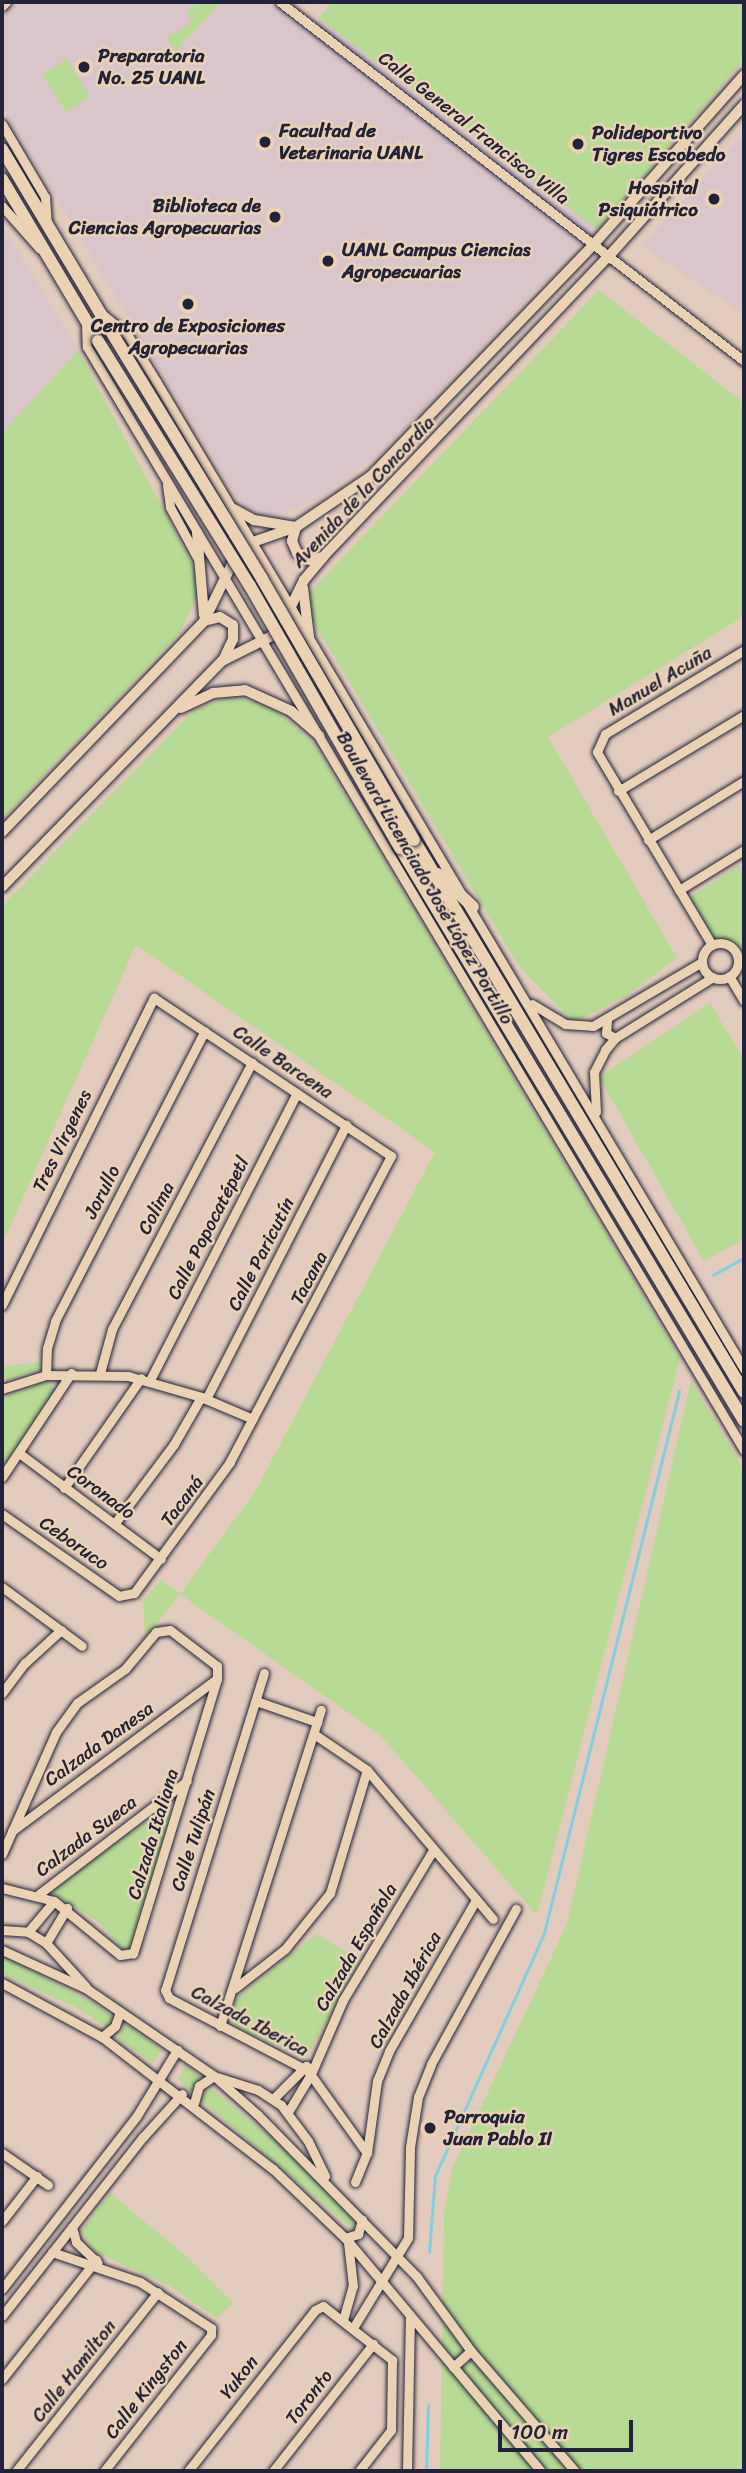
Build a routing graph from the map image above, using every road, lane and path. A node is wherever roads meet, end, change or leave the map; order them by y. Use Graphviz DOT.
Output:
graph roads {
  1 [pos="6,2"];
  2 [pos="280,2"];
  3 [pos="2,6"];
  4 [pos="744,75"];
  5 [pos="744,105"];
  6 [pos="2,124"];
  7 [pos="2,149"];
  8 [pos="2,179"];
  9 [pos="2,206"];
  10 [pos="47,225"];
  11 [pos="594,244"];
  12 [pos="46,253"];
  13 [pos="609,256"];
  14 [pos="99,313"];
  15 [pos="86,321"];
  16 [pos="744,361"];
  17 [pos="167,484"];
  18 [pos="234,509"];
  19 [pos="296,527"];
  20 [pos="197,532"];
  21 [pos="253,542"];
  22 [pos="323,557"];
  23 [pos="198,559"];
  24 [pos="223,575"];
  25 [pos="304,580"];
  26 [pos="290,606"];
  27 [pos="204,621"];
  28 [pos="309,636"];
  29 [pos="264,641"];
  30 [pos="744,650"];
  31 [pos="322,657"];
  32 [pos="222,662"];
  33 [pos="286,680"];
  34 [pos="744,715"];
  35 [pos="166,716"];
  36 [pos="320,736"];
  37 [pos="744,781"];
  38 [pos="618,791"];
  39 [pos="2,832"];
  40 [pos="648,840"];
  41 [pos="742,855"];
  42 [pos="426,863"];
  43 [pos="2,887"];
  44 [pos="679,890"];
  45 [pos="473,907"];
  46 [pos="712,945"];
  47 [pos="702,962"];
  48 [pos="729,976"];
  49 [pos="713,978"];
  50 [pos="157,999"];
  51 [pos="642,999"];
  52 [pos="744,1000"];
  53 [pos="528,1001"];
  54 [pos="651,1015"];
  55 [pos="607,1020"];
  56 [pos="205,1031"];
  57 [pos="615,1038"];
  58 [pos="252,1062"];
  59 [pos="298,1093"];
  60 [pos="597,1118"];
  61 [pos="346,1125"];
  62 [pos="389,1154"];
  63 [pos="2,1305"];
  64 [pos="744,1369"];
  65 [pos="71,1373"];
  66 [pos="100,1373"];
  67 [pos="46,1375"];
  68 [pos="146,1379"];
  69 [pos="2,1389"];
  70 [pos="744,1392"];
  71 [pos="203,1398"];
  72 [pos="253,1419"];
  73 [pos="744,1421"];
  74 [pos="744,1450"];
  75 [pos="19,1454"];
  76 [pos="2,1477"];
  77 [pos="64,1488"];
  78 [pos="2,1514"];
  79 [pos="115,1523"];
  80 [pos="161,1559"];
  81 [pos="3,1591"];
  82 [pos="129,1597"];
  83 [pos="61,1630"];
  84 [pos="82,1646"];
  85 [pos="264,1673"];
  86 [pos="218,1679"];
  87 [pos="2,1693"];
  88 [pos="256,1701"];
  89 [pos="321,1710"];
  90 [pos="317,1722"];
  91 [pos="314,1734"];
  92 [pos="367,1770"];
  93 [pos="187,1782"];
  94 [pos="11,1831"];
  95 [pos="2,1838"];
  96 [pos="433,1850"];
  97 [pos="2,1854"];
  98 [pos="2,1888"];
  99 [pos="39,1894"];
  100 [pos="476,1900"];
  101 [pos="54,1901"];
  102 [pos="67,1908"];
  103 [pos="516,1909"];
  104 [pos="493,1919"];
  105 [pos="2,1930"];
  106 [pos="28,1932"];
  107 [pos="46,1942"];
  108 [pos="2,1950"];
  109 [pos="2,1983"];
  110 [pos="87,1989"];
  111 [pos="234,1989"];
  112 [pos="164,1990"];
  113 [pos="120,2012"];
  114 [pos="220,2026"];
  115 [pos="102,2037"];
  116 [pos="177,2050"];
  117 [pos="314,2063"];
  118 [pos="303,2068"];
  119 [pos="311,2074"];
  120 [pos="214,2076"];
  121 [pos="160,2078"];
  122 [pos="182,2094"];
  123 [pos="273,2099"];
  124 [pos="194,2103"];
  125 [pos="288,2112"];
  126 [pos="2,2153"];
  127 [pos="367,2154"];
  128 [pos="37,2176"];
  129 [pos="355,2182"];
  130 [pos="329,2184"];
  131 [pos="48,2185"];
  132 [pos="362,2220"];
  133 [pos="2,2221"];
  134 [pos="72,2227"];
  135 [pos="346,2239"];
  136 [pos="52,2252"];
  137 [pos="398,2258"];
  138 [pos="96,2264"];
  139 [pos="383,2283"];
  140 [pos="2,2287"];
  141 [pos="158,2292"];
  142 [pos="17,2297"];
  143 [pos="2,2314"];
  144 [pos="410,2315"];
  145 [pos="343,2320"];
  146 [pos="353,2328"];
  147 [pos="373,2344"];
  148 [pos="471,2351"];
  149 [pos="453,2367"];
  150 [pos="2,2379"];
  151 [pos="16,2471"];
  152 [pos="104,2471"];
  153 [pos="188,2471"];
  154 [pos="273,2471"];
  155 [pos="359,2471"];
  156 [pos="407,2471"];
  157 [pos="541,2471"];
  158 [pos="575,2471"];
  1 -- 3 [label="street"];
  2 -- 11 [label="street, Calle General Francisco Villa"];
  4 -- 11 [label="main road, Avenida de la Concordia"];
  5 -- 13 [label="main road, Avenida de la Concordia"];
  6 -- 10 [label="street, Boulevard Licenciado José López Portillo"];
  7 -- 10 [label="highway, Boulevard Licenciado José López Portillo"];
  8 -- 12 [label="highway, Boulevard Licenciado José López Portillo"];
  9 -- 12 [label="street, Boulevard Licenciado José López Portillo"];
  10 -- 14 [label="highway, Boulevard Licenciado José López Portillo"];
  11 -- 13 [label="street, Calle General Francisco Villa"];
  11 -- 19 [label="main road, Avenida de la Concordia"];
  12 -- 15 [label="highway, Boulevard Licenciado José López Portillo"];
  13 -- 16 [label="street, Calle General Francisco Villa"];
  13 -- 22 [label="main road, Avenida de la Concordia"];
  14 -- 18 [label="street, Boulevard Licenciado José López Portillo"];
  14 -- 42 [label="highway, Boulevard Licenciado José López Portillo, bridge"];
  15 -- 17 [label="street, Boulevard Licenciado José López Portillo"];
  15 -- 73 [label="highway, Boulevard Licenciado José López Portillo, bridge"];
  17 -- 20 [label="street, Boulevard Licenciado José López Portillo"];
  17 -- 23 [label="street"];
  18 -- 19 [label="main road"];
  18 -- 20 [label="street"];
  18 -- 21 [label="street, Boulevard Licenciado José López Portillo"];
  19 -- 21 [label="main road, Avenida de la Concordia"];
  19 -- 22 [label="main road"];
  20 -- 23 [label="main road"];
  20 -- 24 [label="street, Boulevard Licenciado José López Portillo"];
  21 -- 24 [label="main road, Avenida de la Concordia"];
  21 -- 26 [label="street, Boulevard Licenciado José López Portillo"];
  22 -- 25 [label="main road, Avenida de la Concordia"];
  23 -- 27 [label="main road"];
  24 -- 27 [label="main road, Avenida de la Concordia"];
  24 -- 29 [label="street, Boulevard Licenciado José López Portillo"];
  25 -- 26 [label="main road, Avenida de la Concordia"];
  25 -- 28 [label="main road"];
  26 -- 28 [label="street, Boulevard Licenciado José López Portillo"];
  26 -- 29 [label="main road, Avenida de la Concordia"];
  27 -- 32 [label="main road"];
  27 -- 39 [label="main road, Avenida de la Concordia"];
  28 -- 31 [label="street, Boulevard Licenciado José López Portillo"];
  29 -- 32 [label="main road, Avenida de la Concordia"];
  29 -- 33 [label="street, Boulevard Licenciado José López Portillo"];
  30 -- 38 [label="street, Manuel Acuña"];
  31 -- 33 [label="street"];
  31 -- 45 [label="street, Boulevard Licenciado José López Portillo"];
  32 -- 35 [label="main road, Avenida de la Concordia"];
  33 -- 36 [label="street, Boulevard Licenciado José López Portillo"];
  34 -- 38 [label="street"];
  35 -- 36 [label="main road"];
  35 -- 43 [label="main road, Avenida de la Concordia"];
  36 -- 74 [label="street, Boulevard Licenciado José López Portillo"];
  37 -- 40 [label="street"];
  38 -- 40 [label="street"];
  40 -- 44 [label="street"];
  41 -- 44 [label="street"];
  42 -- 45 [label="highway"];
  42 -- 70 [label="highway, Boulevard Licenciado José López Portillo"];
  44 -- 46 [label="street"];
  45 -- 53 [label="street, Boulevard Licenciado José López Portillo"];
  46 -- 47 [label="street"];
  46 -- 48 [label="street"];
  47 -- 49 [label="street"];
  47 -- 51 [label="street"];
  48 -- 49 [label="street"];
  48 -- 52 [label="street"];
  49 -- 54 [label="street"];
  50 -- 56 [label="street, Calle Barcena"];
  50 -- 63 [label="street, Tres Virgenes"];
  51 -- 54 [label="street"];
  51 -- 55 [label="street"];
  53 -- 55 [label="street"];
  53 -- 60 [label="street, Boulevard Licenciado José López Portillo"];
  54 -- 57 [label="street"];
  55 -- 57 [label="street"];
  56 -- 58 [label="street, Calle Barcena"];
  56 -- 67 [label="street, Jorullo"];
  57 -- 60 [label="street"];
  58 -- 59 [label="street, Calle Barcena"];
  58 -- 66 [label="street, Colima"];
  59 -- 61 [label="street, Calle Barcena"];
  59 -- 68 [label="street, Calle Popocatépetl"];
  60 -- 64 [label="street, Boulevard Licenciado José López Portillo"];
  61 -- 62 [label="street, Calle Barcena"];
  61 -- 71 [label="street, Calle Paricutín"];
  62 -- 72 [label="street, Tacana"];
  65 -- 66 [label="street"];
  65 -- 67 [label="street"];
  65 -- 75 [label="street"];
  66 -- 68 [label="street"];
  67 -- 69 [label="street"];
  68 -- 71 [label="street"];
  68 -- 77 [label="street, Calle Popocatépetl"];
  71 -- 72 [label="street"];
  71 -- 79 [label="street, Calle Paricutín"];
  72 -- 80 [label="street, Tacaná"];
  75 -- 76 [label="street"];
  75 -- 77 [label="street, Coronado"];
  77 -- 79 [label="street, Coronado"];
  78 -- 82 [label="street, Ceboruco"];
  79 -- 80 [label="street, Coronado"];
  80 -- 82 [label="street, Tacaná"];
  81 -- 83 [label="street"];
  83 -- 84 [label="street"];
  83 -- 87 [label="street"];
  85 -- 88 [label="street, Calle Tulipán"];
  86 -- 93 [label="street, Calzada Italiana"];
  86 -- 94 [label="street, Calzada Danesa"];
  86 -- 94 [label="street"];
  88 -- 90 [label="street"];
  88 -- 112 [label="street, Calle Tulipán"];
  89 -- 90 [label="street"];
  90 -- 91 [label="street"];
  91 -- 92 [label="street"];
  91 -- 111 [label="street"];
  92 -- 96 [label="street"];
  92 -- 111 [label="street"];
  93 -- 99 [label="street, Calzada Sueca"];
  93 -- 102 [label="street, Calzada Italiana"];
  94 -- 95 [label="street, Calzada Danesa"];
  94 -- 97 [label="street"];
  96 -- 100 [label="street"];
  96 -- 117 [label="street, Calzada Española"];
  98 -- 99 [label="street"];
  99 -- 101 [label="street"];
  100 -- 104 [label="street"];
  100 -- 127 [label="street, Calzada Ibérica"];
  101 -- 102 [label="street"];
  101 -- 106 [label="street"];
  102 -- 107 [label="street"];
  103 -- 137 [label="street"];
  105 -- 106 [label="street"];
  106 -- 107 [label="street"];
  107 -- 110 [label="street"];
  108 -- 110 [label="street"];
  109 -- 115 [label="street"];
  110 -- 113 [label="street"];
  111 -- 114 [label="street"];
  112 -- 114 [label="street, Calzada Iberica"];
  113 -- 115 [label="street"];
  113 -- 116 [label="street"];
  114 -- 118 [label="street, Calzada Iberica"];
  115 -- 121 [label="street"];
  116 -- 120 [label="street"];
  116 -- 121 [label="street"];
  117 -- 118 [label="street"];
  117 -- 119 [label="street, Calzada Española"];
  118 -- 119 [label="street, Calzada Iberica"];
  118 -- 123 [label="street"];
  119 -- 125 [label="street, Calzada Española"];
  119 -- 127 [label="street, Calzada Iberica"];
  120 -- 123 [label="street"];
  120 -- 124 [label="street"];
  120 -- 130 [label="street"];
  121 -- 122 [label="street"];
  121 -- 140 [label="street"];
  122 -- 124 [label="street"];
  122 -- 134 [label="street"];
  123 -- 125 [label="street"];
  124 -- 135 [label="street"];
  125 -- 130 [label="street"];
  126 -- 128 [label="street"];
  127 -- 129 [label="street, Calzada Ibérica"];
  128 -- 131 [label="street"];
  128 -- 133 [label="street"];
  130 -- 132 [label="street"];
  132 -- 135 [label="street"];
  132 -- 137 [label="street"];
  134 -- 136 [label="street"];
  134 -- 138 [label="street"];
  135 -- 139 [label="street"];
  135 -- 145 [label="street"];
  136 -- 138 [label="street"];
  136 -- 142 [label="street"];
  137 -- 139 [label="street"];
  137 -- 148 [label="street"];
  138 -- 141 [label="street"];
  138 -- 150 [label="street"];
  139 -- 144 [label="street"];
  139 -- 146 [label="street"];
  140 -- 142 [label="street"];
  141 -- 151 [label="street, Calle Hamilton"];
  141 -- 152 [label="street, Calle Kingston"];
  142 -- 143 [label="street"];
  144 -- 149 [label="street"];
  144 -- 156 [label="street"];
  145 -- 146 [label="street"];
  145 -- 153 [label="street, Yukon"];
  146 -- 147 [label="street"];
  147 -- 154 [label="street, Toronto"];
  147 -- 155 [label="street"];
  148 -- 149 [label="street"];
  148 -- 158 [label="street"];
  149 -- 157 [label="street"];
}
